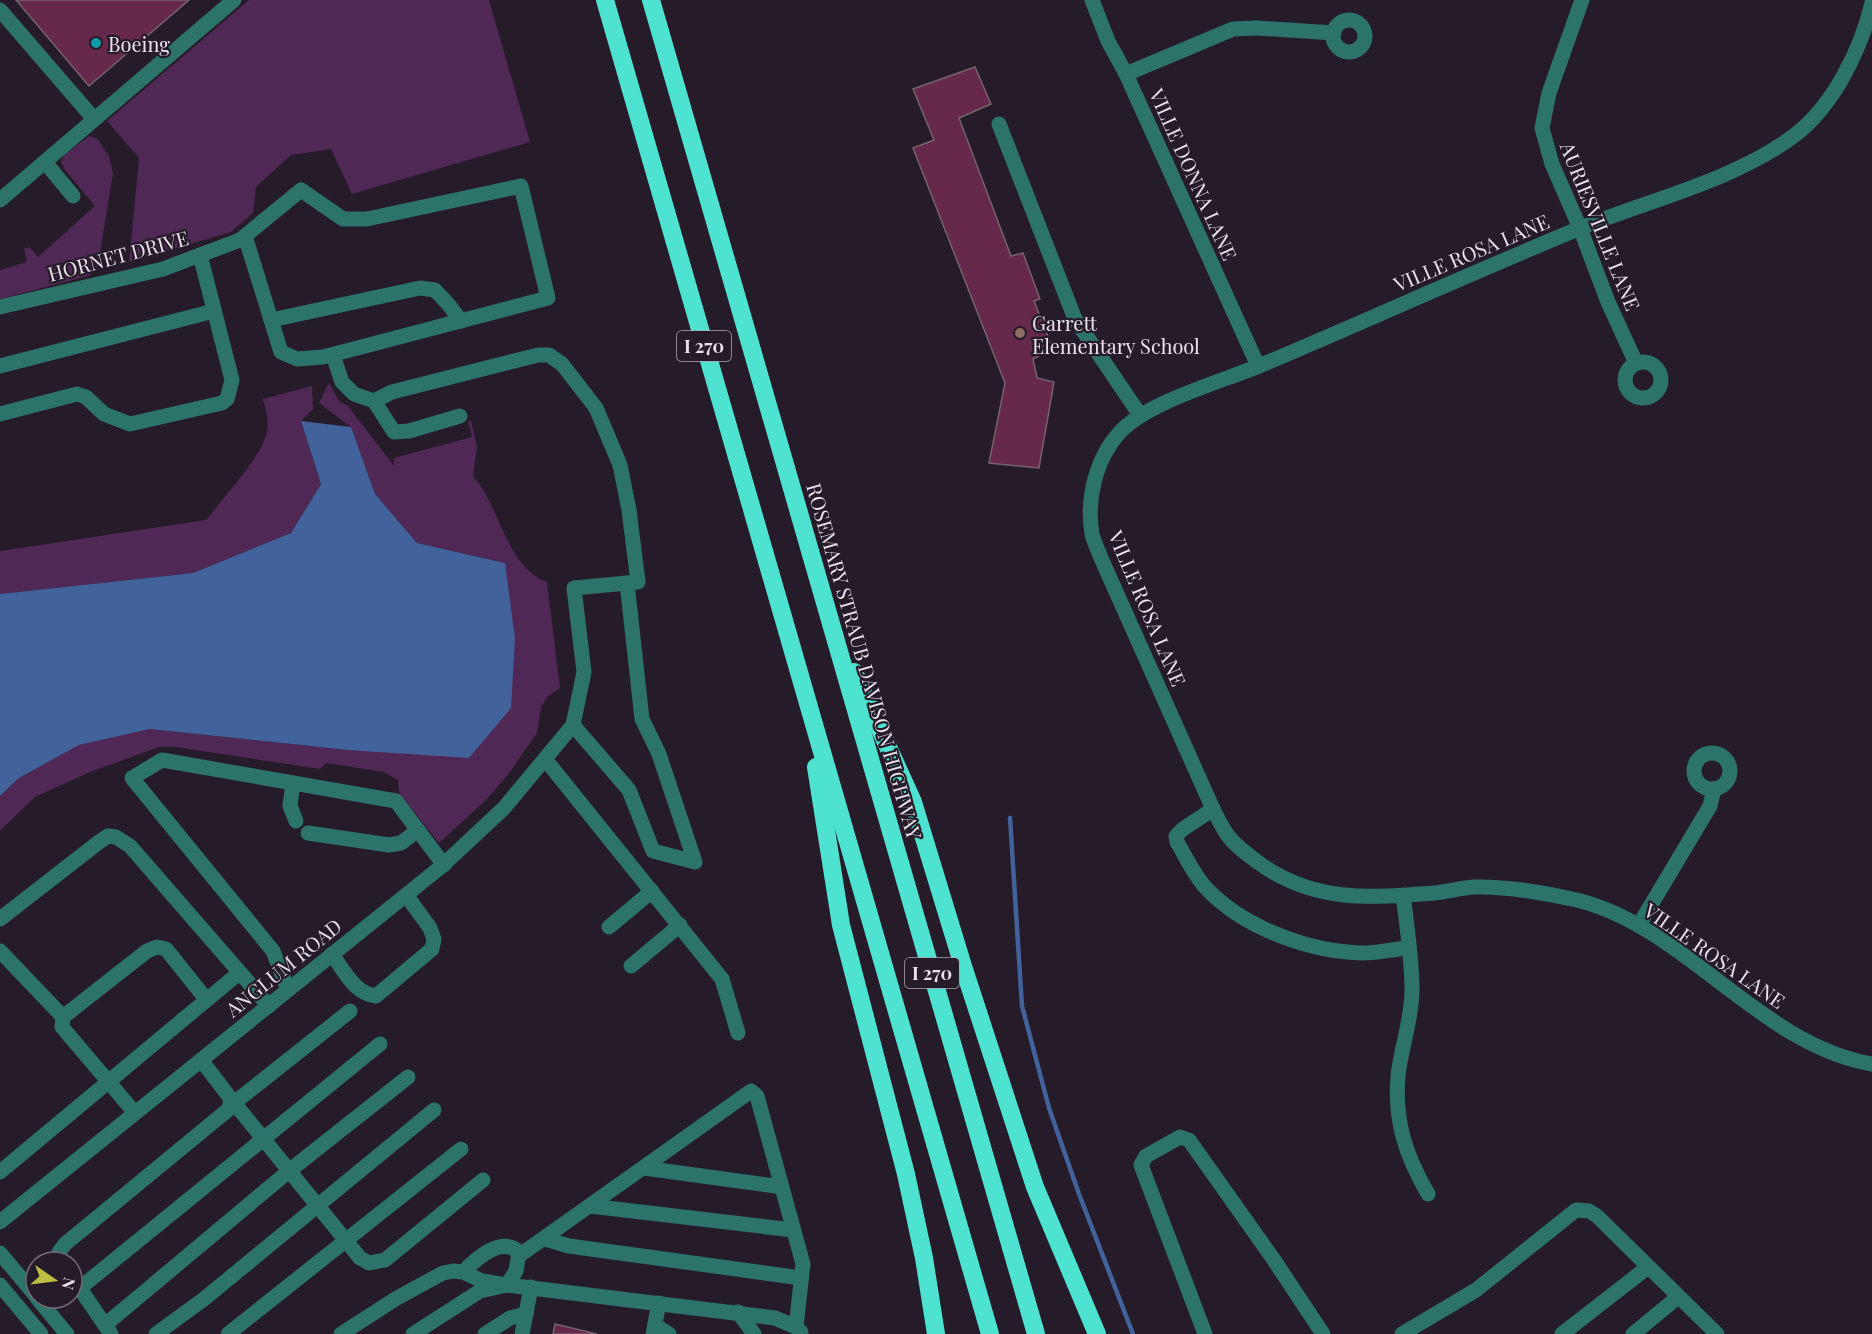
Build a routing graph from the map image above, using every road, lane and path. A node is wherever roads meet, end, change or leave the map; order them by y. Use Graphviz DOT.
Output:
graph roads {
  1 [pos="234,0"];
  2 [pos="604,0"];
  3 [pos="651,0"];
  4 [pos="1092,0"];
  5 [pos="1581,0"];
  6 [pos="1872,3"];
  7 [pos="0,10"];
  8 [pos="1334,33"];
  9 [pos="1126,75"];
  10 [pos="94,119"];
  11 [pos="999,124"];
  12 [pos="45,162"];
  13 [pos="73,196"];
  14 [pos="0,200"];
  15 [pos="1580,228"];
  16 [pos="245,236"];
  17 [pos="200,255"];
  18 [pos="0,307"];
  19 [pos="214,311"];
  20 [pos="271,320"];
  21 [pos="460,321"];
  22 [pos="333,355"];
  23 [pos="1636,363"];
  24 [pos="0,366"];
  25 [pos="1258,366"];
  26 [pos="374,401"];
  27 [pos="0,414"];
  28 [pos="1140,415"];
  29 [pos="460,416"];
  30 [pos="627,583"];
  31 [pos="826,612"];
  32 [pos="804,691"];
  33 [pos="573,726"];
  34 [pos="546,759"];
  35 [pos="293,783"];
  36 [pos="1714,789"];
  37 [pos="1213,809"];
  38 [pos="297,821"];
  39 [pos="418,830"];
  40 [pos="308,833"];
  41 [pos="444,864"];
  42 [pos="652,891"];
  43 [pos="406,895"];
  44 [pos="1403,895"];
  45 [pos="0,919"];
  46 [pos="1639,925"];
  47 [pos="680,926"];
  48 [pos="609,927"];
  49 [pos="1409,948"];
  50 [pos="0,951"];
  51 [pos="332,954"];
  52 [pos="631,966"];
  53 [pos="239,973"];
  54 [pos="288,990"];
  55 [pos="207,999"];
  56 [pos="269,1006"];
  57 [pos="350,1011"];
  58 [pos="63,1017"];
  59 [pos="738,1033"];
  60 [pos="380,1044"];
  61 [pos="201,1060"];
  62 [pos="1872,1064"];
  63 [pos="408,1077"];
  64 [pos="108,1082"];
  65 [pos="232,1101"];
  66 [pos="434,1110"];
  67 [pos="135,1113"];
  68 [pos="263,1140"];
  69 [pos="460,1149"];
  70 [pos="644,1168"];
  71 [pos="289,1171"];
  72 [pos="0,1172"];
  73 [pos="483,1180"];
  74 [pos="782,1187"];
  75 [pos="1428,1194"];
  76 [pos="317,1205"];
  77 [pos="590,1206"];
  78 [pos="0,1222"];
  79 [pos="793,1230"];
  80 [pos="545,1239"];
  81 [pos="346,1241"];
  82 [pos="60,1250"];
  83 [pos="0,1252"];
  84 [pos="520,1255"];
  85 [pos="1648,1267"];
  86 [pos="463,1272"];
  87 [pos="84,1276"];
  88 [pos="801,1278"];
  89 [pos="24,1281"];
  90 [pos="0,1284"];
  91 [pos="507,1285"];
  92 [pos="531,1287"];
  93 [pos="84,1294"];
  94 [pos="1677,1297"];
  95 [pos="659,1303"];
  96 [pos="48,1310"];
  97 [pos="738,1312"];
  98 [pos="526,1314"];
  99 [pos="108,1329"];
  100 [pos="654,1329"];
  101 [pos="799,1331"];
  102 [pos="41,1334"];
  103 [pos="67,1334"];
  104 [pos="156,1334"];
  105 [pos="228,1334"];
  106 [pos="341,1334"];
  107 [pos="412,1334"];
  108 [pos="484,1334"];
  109 [pos="522,1334"];
  110 [pos="669,1334"];
  111 [pos="754,1334"];
  112 [pos="936,1334"];
  113 [pos="990,1334"];
  114 [pos="1036,1334"];
  115 [pos="1097,1334"];
  116 [pos="1205,1334"];
  117 [pos="1323,1334"];
  118 [pos="1402,1334"];
  119 [pos="1562,1334"];
  120 [pos="1633,1334"];
  121 [pos="1717,1334"];
  1 -- 10 [label="street"];
  2 -- 32 [label="highway, I 270"];
  3 -- 31 [label="highway, ROSEMARY STRAUB DAVISON HIGHWAY / I 270"];
  4 -- 9 [label="street, VILLE DONNA LANE"];
  5 -- 15 [label="street, AURIESVILLE LANE"];
  6 -- 15 [label="street, VILLE ROSA LANE"];
  7 -- 10 [label="street"];
  8 -- 9 [label="street"];
  9 -- 25 [label="street, VILLE DONNA LANE"];
  10 -- 12 [label="street"];
  11 -- 28 [label="street"];
  12 -- 13 [label="street"];
  12 -- 14 [label="street"];
  15 -- 23 [label="street, AURIESVILLE LANE"];
  15 -- 25 [label="street, VILLE ROSA LANE"];
  16 -- 17 [label="street, HORNET DRIVE"];
  16 -- 20 [label="street"];
  16 -- 21 [label="street, HORNET DRIVE"];
  17 -- 18 [label="street, HORNET DRIVE"];
  17 -- 19 [label="street"];
  19 -- 24 [label="street"];
  19 -- 27 [label="street"];
  20 -- 21 [label="street"];
  20 -- 22 [label="street"];
  21 -- 22 [label="street"];
  22 -- 26 [label="street"];
  25 -- 28 [label="street, VILLE ROSA LANE"];
  26 -- 29 [label="street"];
  26 -- 30 [label="street"];
  28 -- 37 [label="street, VILLE ROSA LANE"];
  30 -- 33 [label="street"];
  30 -- 33 [label="street"];
  31 -- 114 [label="highway, ROSEMARY STRAUB DAVISON HIGHWAY / I 270"];
  31 -- 115 [label="highway"];
  32 -- 112 [label="highway"];
  32 -- 113 [label="highway, I 270"];
  33 -- 34 [label="street, ANGLUM ROAD"];
  34 -- 41 [label="street, ANGLUM ROAD"];
  34 -- 42 [label="street"];
  35 -- 38 [label="street"];
  35 -- 39 [label="street"];
  35 -- 54 [label="street"];
  36 -- 46 [label="street"];
  37 -- 44 [label="street, VILLE ROSA LANE"];
  37 -- 49 [label="street"];
  39 -- 40 [label="street"];
  39 -- 41 [label="street"];
  41 -- 43 [label="street, ANGLUM ROAD"];
  42 -- 47 [label="street"];
  42 -- 48 [label="street"];
  43 -- 51 [label="street, ANGLUM ROAD"];
  43 -- 51 [label="street"];
  44 -- 46 [label="street, VILLE ROSA LANE"];
  44 -- 49 [label="street"];
  45 -- 53 [label="street"];
  46 -- 62 [label="street, VILLE ROSA LANE"];
  47 -- 52 [label="street"];
  47 -- 59 [label="street"];
  49 -- 75 [label="street"];
  50 -- 58 [label="street"];
  51 -- 54 [label="street, ANGLUM ROAD"];
  53 -- 55 [label="street"];
  53 -- 56 [label="street"];
  54 -- 56 [label="street, ANGLUM ROAD"];
  55 -- 58 [label="street"];
  55 -- 64 [label="street"];
  56 -- 61 [label="street, ANGLUM ROAD"];
  57 -- 65 [label="street"];
  58 -- 64 [label="street"];
  60 -- 68 [label="street"];
  61 -- 65 [label="street"];
  61 -- 67 [label="street, ANGLUM ROAD"];
  63 -- 71 [label="street"];
  64 -- 67 [label="street"];
  64 -- 72 [label="street"];
  65 -- 68 [label="street"];
  65 -- 82 [label="street"];
  66 -- 76 [label="street"];
  67 -- 78 [label="street, ANGLUM ROAD"];
  68 -- 71 [label="street"];
  68 -- 87 [label="street"];
  69 -- 81 [label="street"];
  70 -- 74 [label="street"];
  70 -- 74 [label="street"];
  70 -- 77 [label="street"];
  71 -- 76 [label="street"];
  71 -- 99 [label="street"];
  73 -- 81 [label="street"];
  74 -- 79 [label="street"];
  76 -- 81 [label="street"];
  76 -- 104 [label="street"];
  77 -- 79 [label="street"];
  77 -- 80 [label="street"];
  79 -- 88 [label="street"];
  80 -- 84 [label="street"];
  80 -- 88 [label="street"];
  81 -- 105 [label="street"];
  83 -- 89 [label="street"];
  84 -- 86 [label="street"];
  84 -- 91 [label="street"];
  85 -- 94 [label="street"];
  85 -- 118 [label="street"];
  85 -- 119 [label="street"];
  86 -- 91 [label="street"];
  86 -- 106 [label="street"];
  88 -- 101 [label="street"];
  90 -- 102 [label="street"];
  91 -- 92 [label="street"];
  91 -- 107 [label="street"];
  92 -- 95 [label="street"];
  92 -- 98 [label="street"];
  93 -- 99 [label="street"];
  94 -- 120 [label="street"];
  94 -- 121 [label="street"];
  95 -- 97 [label="street"];
  95 -- 100 [label="street"];
  96 -- 103 [label="street"];
  97 -- 101 [label="street"];
  97 -- 111 [label="street"];
  98 -- 108 [label="street"];
  98 -- 109 [label="street"];
  100 -- 110 [label="street"];
  116 -- 117 [label="street"];
}
